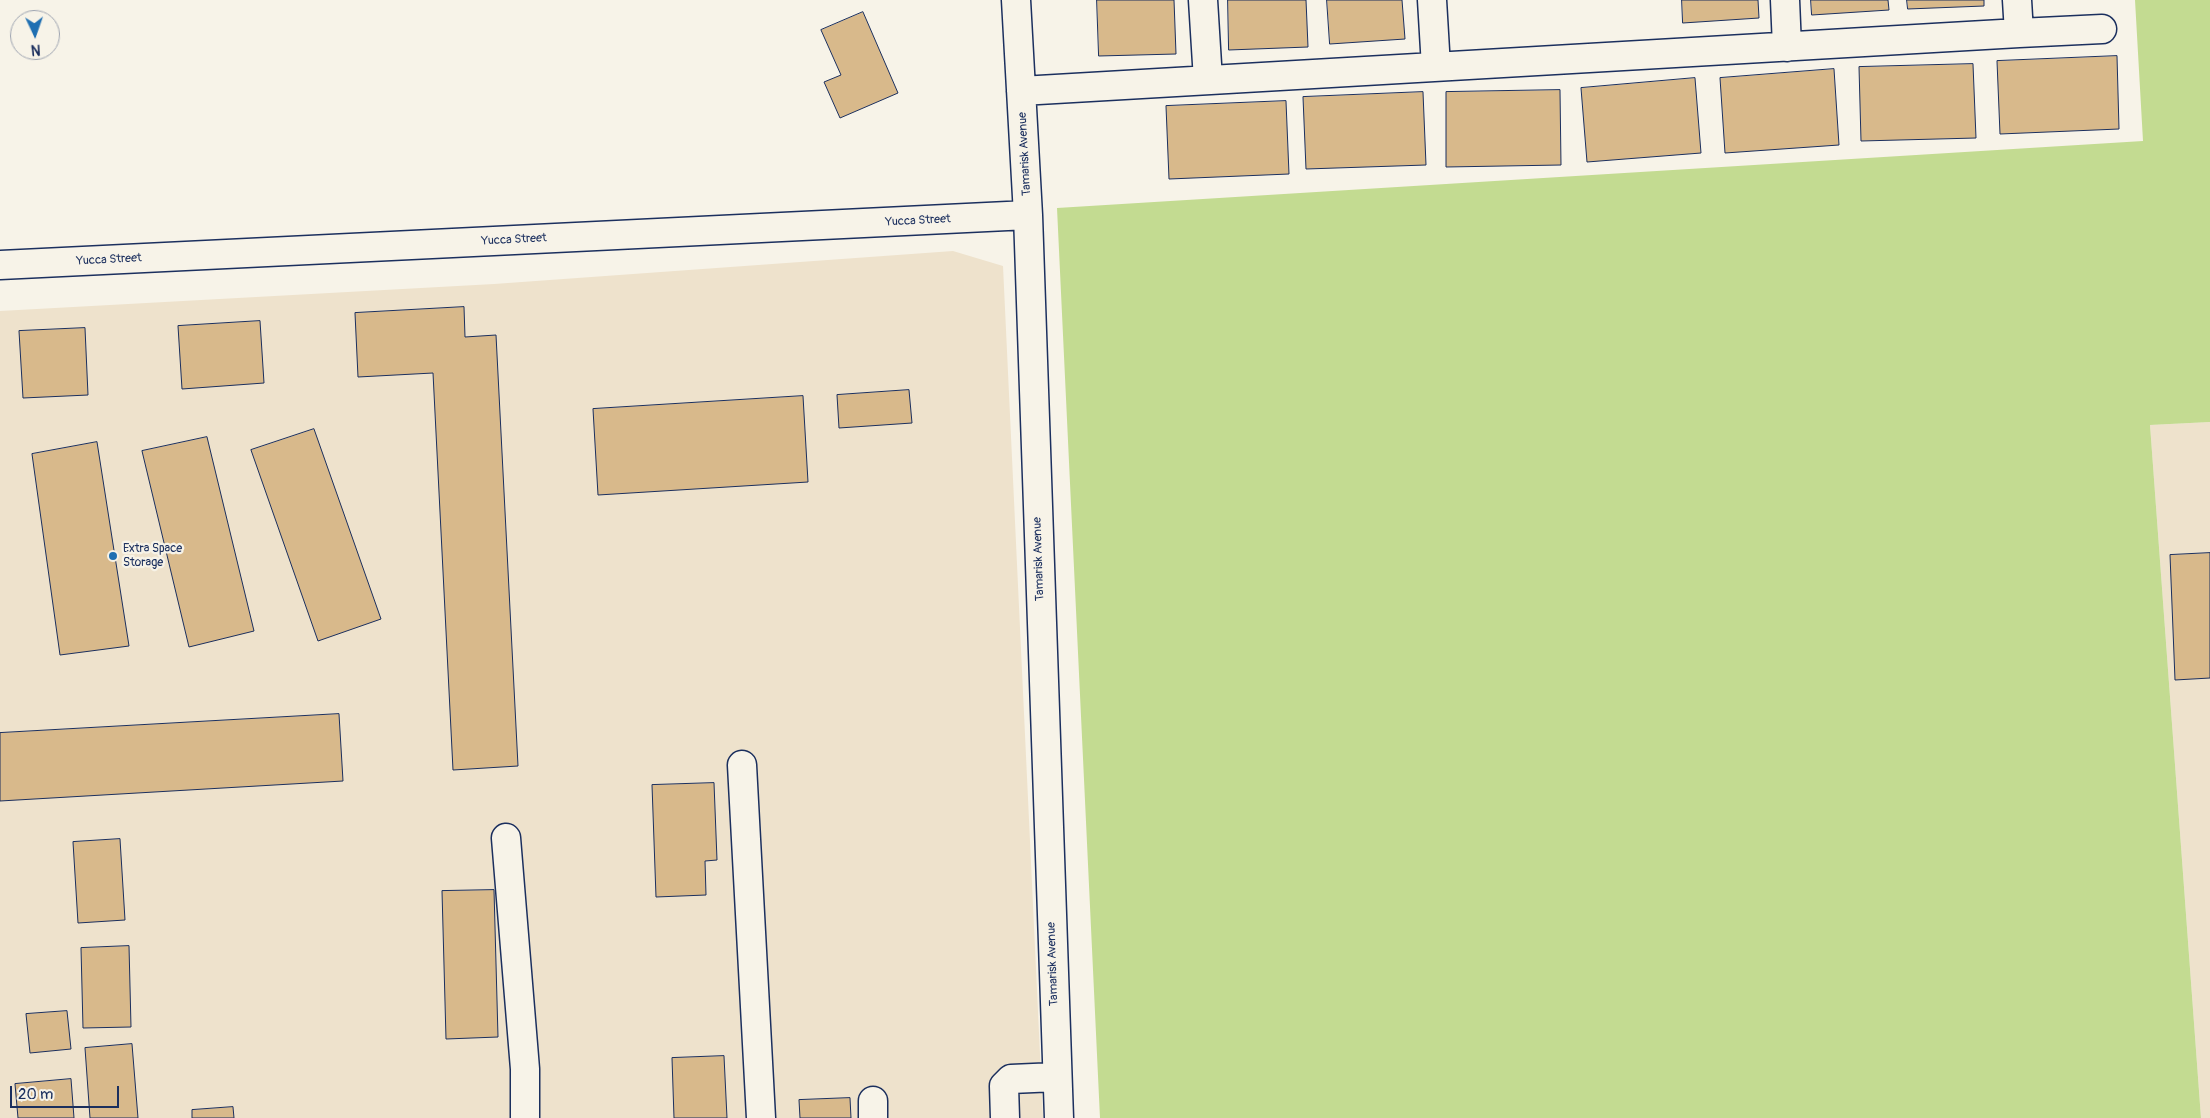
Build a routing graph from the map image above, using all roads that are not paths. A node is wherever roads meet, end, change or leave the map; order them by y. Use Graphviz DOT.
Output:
graph roads {
  1 [pos="1016,0"];
  2 [pos="1203,0"];
  3 [pos="1432,0"];
  4 [pos="1785,0"];
  5 [pos="2017,0"];
  6 [pos="2102,29"];
  7 [pos="2019,33"];
  8 [pos="1788,47"];
  9 [pos="1436,67"];
  10 [pos="1208,80"];
  11 [pos="1021,91"];
  12 [pos="1028,215"];
  13 [pos="0,265"];
  14 [pos="742,765"];
  15 [pos="506,838"];
  16 [pos="1056,1077"];
  17 [pos="525,1118"];
  18 [pos="761,1118"];
  19 [pos="1005,1118"];
  20 [pos="1059,1118"];
  1 -- 11 [label="street, Tamarisk Avenue"];
  2 -- 10 [label="street"];
  3 -- 9 [label="street"];
  4 -- 8 [label="street"];
  5 -- 7 [label="street"];
  6 -- 7 [label="street"];
  7 -- 8 [label="street"];
  8 -- 9 [label="street"];
  9 -- 10 [label="street"];
  10 -- 11 [label="street"];
  11 -- 12 [label="street, Tamarisk Avenue"];
  12 -- 13 [label="street, Yucca Street"];
  12 -- 16 [label="street, Tamarisk Avenue"];
  14 -- 18 [label="street"];
  15 -- 17 [label="street"];
  16 -- 19 [label="street"];
  16 -- 20 [label="street, Tamarisk Avenue"];
}
